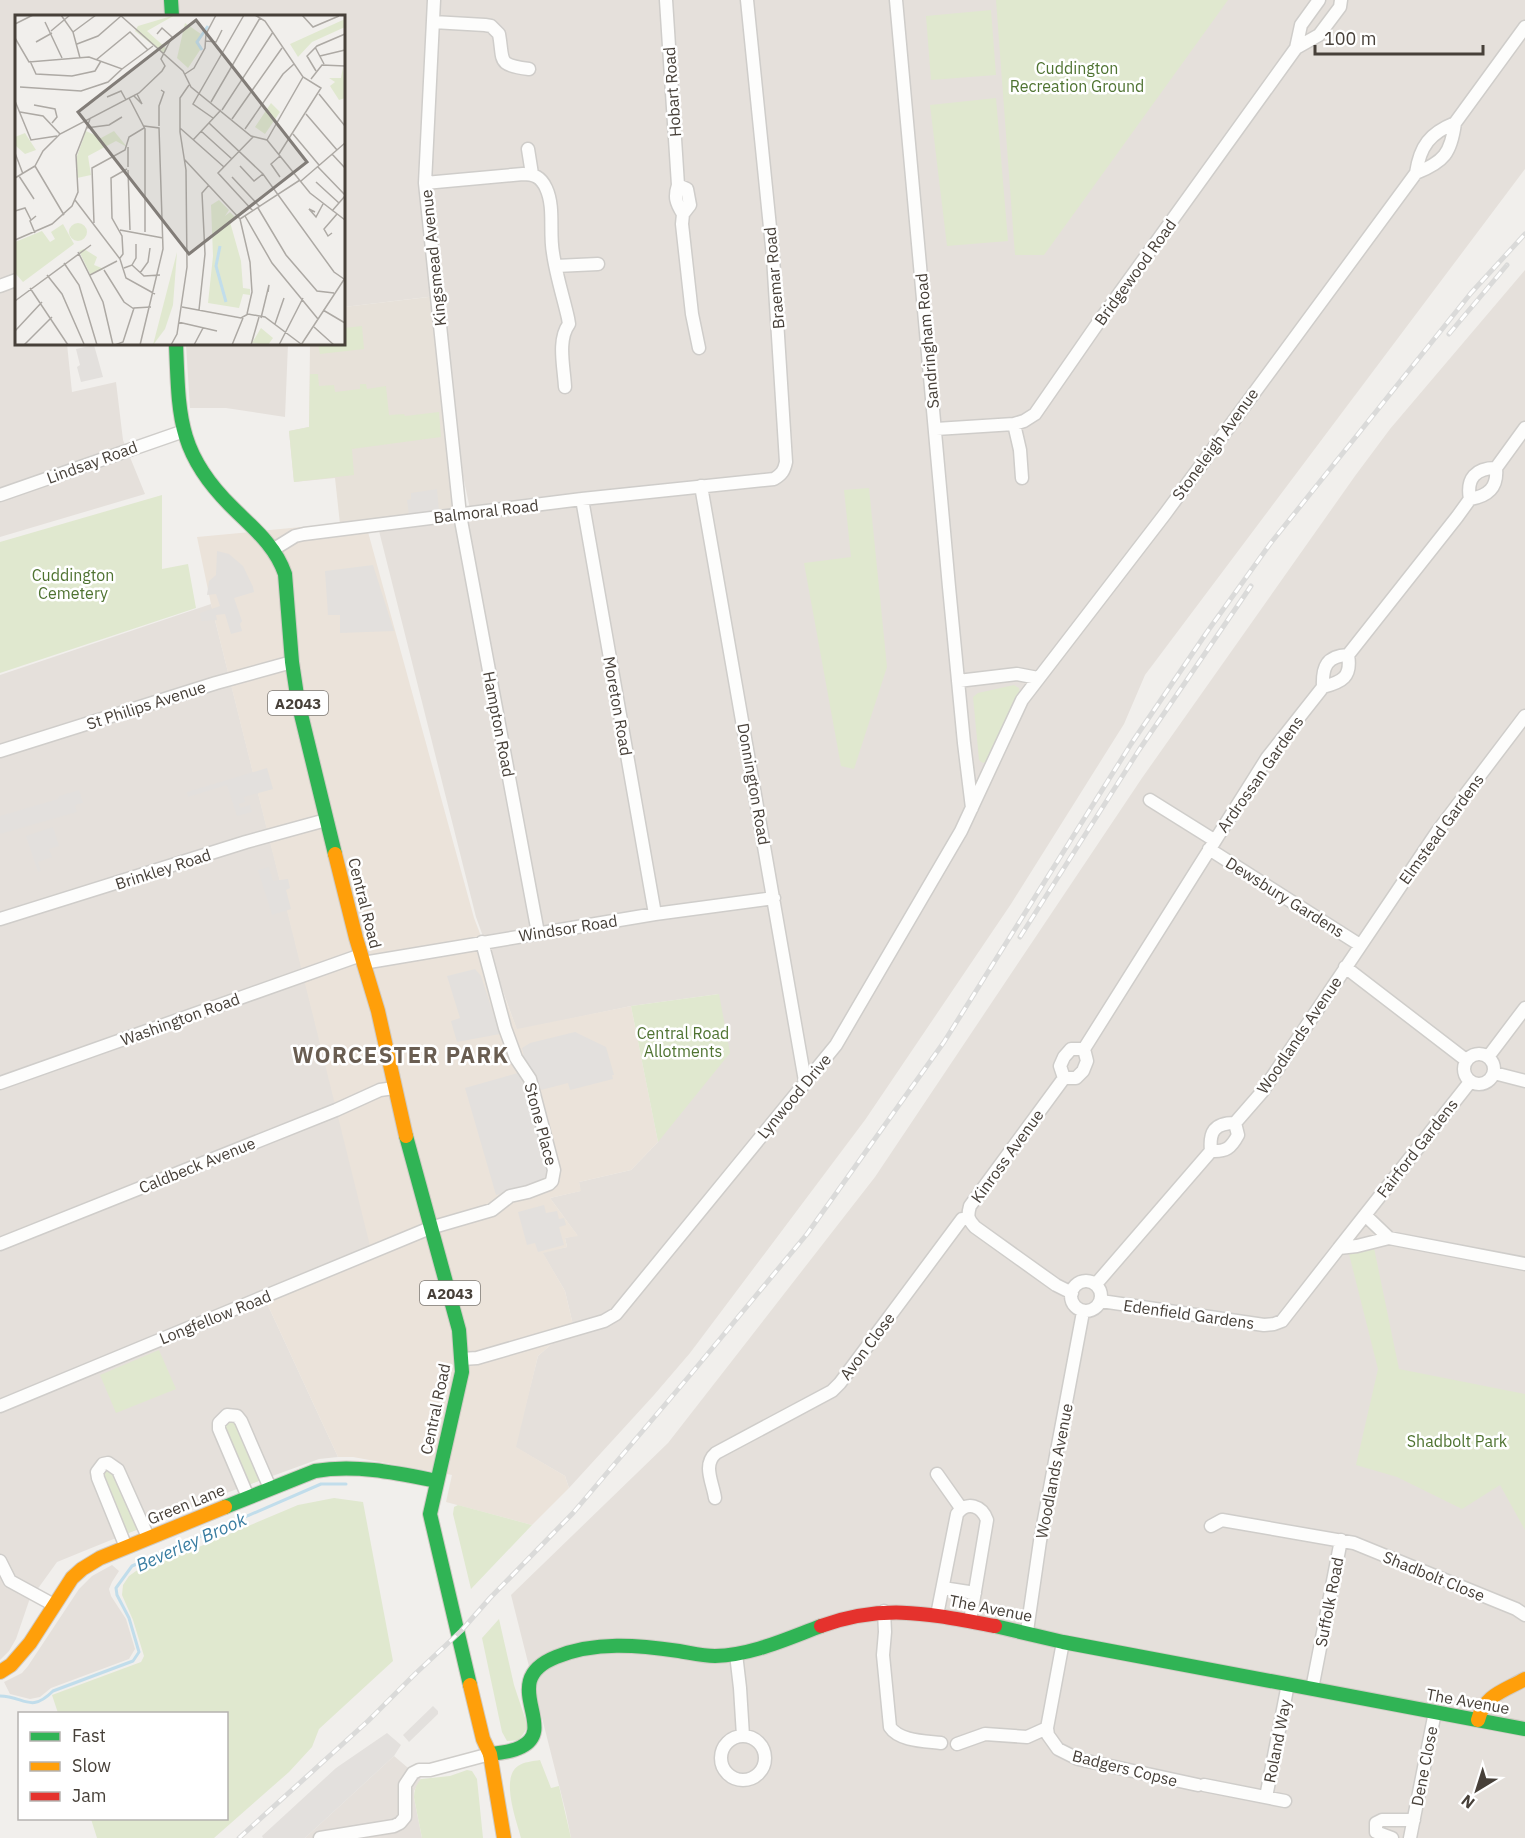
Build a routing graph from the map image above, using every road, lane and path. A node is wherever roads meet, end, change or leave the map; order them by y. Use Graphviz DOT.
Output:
graph roads {
  1 [pos="171,0"];
  2 [pos="434,0"];
  3 [pos="666,0"];
  4 [pos="747,0"];
  5 [pos="896,0"];
  6 [pos="1319,0"];
  7 [pos="1341,0"];
  8 [pos="172,15"];
  9 [pos="433,22"];
  10 [pos="1525,27"];
  11 [pos="1296,48"];
  12 [pos="530,69"];
  13 [pos="1455,123"];
  14 [pos="528,149"];
  15 [pos="1416,173"];
  16 [pos="532,174"];
  17 [pos="425,183"];
  18 [pos="598,264"];
  19 [pos="556,266"];
  20 [pos="15,280"];
  21 [pos="0,286"];
  22 [pos="176,345"];
  23 [pos="699,348"];
  24 [pos="566,387"];
  25 [pos="1014,424"];
  26 [pos="1525,428"];
  27 [pos="936,429"];
  28 [pos="184,431"];
  29 [pos="1496,468"];
  30 [pos="1022,478"];
  31 [pos="701,486"];
  32 [pos="0,495"];
  33 [pos="1470,498"];
  34 [pos="582,499"];
  35 [pos="460,515"];
  36 [pos="274,549"];
  37 [pos="1348,655"];
  38 [pos="292,662"];
  39 [pos="1038,678"];
  40 [pos="958,681"];
  41 [pos="1323,687"];
  42 [pos="1014,715"];
  43 [pos="1525,716"];
  44 [pos="0,751"];
  45 [pos="1150,800"];
  46 [pos="972,809"];
  47 [pos="326,820"];
  48 [pos="1212,845"];
  49 [pos="1200,863"];
  50 [pos="774,898"];
  51 [pos="655,914"];
  52 [pos="0,920"];
  53 [pos="538,933"];
  54 [pos="482,942"];
  55 [pos="1360,945"];
  56 [pos="362,959"];
  57 [pos="1345,967"];
  58 [pos="1525,1008"];
  59 [pos="1084,1049"];
  60 [pos="1488,1057"];
  61 [pos="1466,1060"];
  62 [pos="1494,1073"];
  63 [pos="1064,1078"];
  64 [pos="1525,1080"];
  65 [pos="805,1081"];
  66 [pos="1470,1082"];
  67 [pos="0,1083"];
  68 [pos="394,1088"];
  69 [pos="1235,1123"];
  70 [pos="1211,1151"];
  71 [pos="1365,1215"];
  72 [pos="968,1219"];
  73 [pos="430,1228"];
  74 [pos="1389,1238"];
  75 [pos="0,1244"];
  76 [pos="1339,1248"];
  77 [pos="1525,1264"];
  78 [pos="1096,1284"];
  79 [pos="1072,1293"];
  80 [pos="1101,1301"];
  81 [pos="1083,1312"];
  82 [pos="462,1359"];
  83 [pos="0,1406"];
  84 [pos="937,1474"];
  85 [pos="270,1488"];
  86 [pos="436,1488"];
  87 [pos="248,1497"];
  88 [pos="716,1498"];
  89 [pos="961,1508"];
  90 [pos="1211,1526"];
  91 [pos="148,1538"];
  92 [pos="1341,1540"];
  93 [pos="126,1547"];
  94 [pos="0,1561"];
  95 [pos="944,1588"];
  96 [pos="975,1593"];
  97 [pos="54,1605"];
  98 [pos="884,1611"];
  99 [pos="938,1615"];
  100 [pos="1525,1615"];
  101 [pos="970,1621"];
  102 [pos="1027,1631"];
  103 [pos="1063,1642"];
  104 [pos="736,1654"];
  105 [pos="0,1672"];
  106 [pos="1525,1679"];
  107 [pos="1288,1684"];
  108 [pos="1312,1689"];
  109 [pos="1435,1712"];
  110 [pos="1478,1720"];
  111 [pos="1047,1728"];
  112 [pos="1525,1729"];
  113 [pos="743,1736"];
  114 [pos="941,1743"];
  115 [pos="957,1744"];
  116 [pos="490,1754"];
  117 [pos="1201,1785"];
  118 [pos="1266,1797"];
  119 [pos="1285,1801"];
  120 [pos="1414,1820"];
  121 [pos="320,1838"];
  122 [pos="504,1838"];
  123 [pos="1392,1838"];
  124 [pos="1410,1838"];
  1 -- 8 [label="street"];
  2 -- 9 [label="street, Kingsmead Avenue"];
  3 -- 23 [label="street, Hobart Road"];
  4 -- 31 [label="street, Braemar Road"];
  5 -- 27 [label="street, Sandringham Road"];
  6 -- 11 [label="street, Bridgewood Road"];
  7 -- 11 [label="street, Bridgewood Road"];
  9 -- 12 [label="street"];
  9 -- 17 [label="street, Kingsmead Avenue"];
  10 -- 13 [label="street, Stoneleigh Avenue"];
  11 -- 25 [label="street, Bridgewood Road"];
  13 -- 15 [label="street, Stoneleigh Avenue"];
  13 -- 15 [label="street, Stoneleigh Avenue"];
  14 -- 16 [label="street"];
  15 -- 39 [label="street, Stoneleigh Avenue"];
  16 -- 17 [label="street"];
  16 -- 19 [label="street"];
  17 -- 35 [label="street, Kingsmead Avenue"];
  18 -- 19 [label="street"];
  19 -- 24 [label="street"];
  20 -- 21 [label="street"];
  22 -- 28 [label="street, Central Road / A2043"];
  25 -- 27 [label="street, Bridgewood Road"];
  25 -- 30 [label="street"];
  26 -- 29 [label="street, Ardrossan Gardens"];
  27 -- 40 [label="street, Sandringham Road"];
  28 -- 32 [label="street, Lindsay Road"];
  28 -- 36 [label="street, Central Road / A2043"];
  29 -- 33 [label="street, Ardrossan Gardens"];
  29 -- 33 [label="street, Ardrossan Gardens"];
  31 -- 34 [label="street, Balmoral Road"];
  31 -- 50 [label="street, Donnington Road"];
  33 -- 37 [label="street, Ardrossan Gardens"];
  34 -- 35 [label="street, Balmoral Road"];
  34 -- 51 [label="street, Moreton Road"];
  35 -- 36 [label="street, Balmoral Road"];
  35 -- 53 [label="street, Hampton Road"];
  36 -- 38 [label="street, Central Road / A2043"];
  37 -- 41 [label="street, Ardrossan Gardens"];
  37 -- 41 [label="street, Ardrossan Gardens"];
  38 -- 44 [label="street, St Philips Avenue"];
  38 -- 47 [label="street, Central Road / A2043"];
  39 -- 40 [label="street"];
  39 -- 42 [label="street, Stoneleigh Avenue"];
  40 -- 46 [label="street, Sandringham Road"];
  41 -- 48 [label="street, Ardrossan Gardens"];
  42 -- 46 [label="street, Lynwood Drive"];
  43 -- 55 [label="street, Elmstead Gardens"];
  45 -- 48 [label="street, Dewsbury Gardens"];
  46 -- 65 [label="street, Lynwood Drive"];
  47 -- 52 [label="street, Brinkley Road"];
  47 -- 56 [label="street, Central Road / A2043"];
  48 -- 49 [label="street, Ardrossan Gardens"];
  48 -- 55 [label="street, Dewsbury Gardens"];
  49 -- 59 [label="street, Kinross Avenue"];
  50 -- 51 [label="street, Windsor Road"];
  50 -- 65 [label="street, Donnington Road"];
  51 -- 53 [label="street, Windsor Road"];
  53 -- 54 [label="street, Windsor Road"];
  54 -- 56 [label="street, Windsor Road"];
  54 -- 73 [label="street, Stone Place"];
  55 -- 57 [label="street, Woodlands Avenue"];
  56 -- 67 [label="street, Washington Road"];
  56 -- 68 [label="street, Central Road / A2043"];
  57 -- 61 [label="street"];
  57 -- 69 [label="street, Woodlands Avenue"];
  58 -- 60 [label="street"];
  59 -- 63 [label="street, Kinross Avenue"];
  59 -- 63 [label="street, Kinross Avenue"];
  60 -- 61 [label="street"];
  60 -- 62 [label="street"];
  61 -- 66 [label="street"];
  62 -- 64 [label="street"];
  62 -- 66 [label="street"];
  63 -- 72 [label="street, Kinross Avenue"];
  65 -- 82 [label="street, Lynwood Drive"];
  66 -- 71 [label="street, Fairford Gardens"];
  68 -- 73 [label="street, Central Road / A2043"];
  68 -- 75 [label="street, Caldbeck Avenue"];
  69 -- 70 [label="street, Woodlands Avenue"];
  69 -- 70 [label="street, Woodlands Avenue"];
  70 -- 78 [label="street, Woodlands Avenue"];
  71 -- 74 [label="street"];
  71 -- 76 [label="street, Fairford Gardens"];
  72 -- 79 [label="street, Kinross Avenue"];
  72 -- 88 [label="street, Avon Close"];
  73 -- 82 [label="street, Central Road / A2043"];
  73 -- 83 [label="street, Longfellow Road"];
  74 -- 76 [label="street"];
  74 -- 77 [label="street"];
  76 -- 80 [label="street, Edenfield Gardens"];
  78 -- 79 [label="street"];
  78 -- 80 [label="street"];
  79 -- 81 [label="street"];
  80 -- 81 [label="street"];
  81 -- 102 [label="street, Woodlands Avenue"];
  82 -- 86 [label="street, Central Road / A2043"];
  84 -- 89 [label="street"];
  85 -- 86 [label="street, Green Lane"];
  85 -- 87 [label="street, Green Lane"];
  85 -- 87 [label="street"];
  86 -- 116 [label="street, Central Road / A2043"];
  87 -- 91 [label="street, Green Lane"];
  89 -- 95 [label="street"];
  89 -- 96 [label="street"];
  90 -- 92 [label="street, Suffolk Road"];
  91 -- 93 [label="street, Green Lane"];
  91 -- 93 [label="street"];
  92 -- 100 [label="street, Shadbolt Close"];
  92 -- 108 [label="street, Suffolk Road"];
  93 -- 97 [label="street, Green Lane"];
  94 -- 97 [label="street"];
  95 -- 96 [label="street"];
  95 -- 99 [label="street"];
  96 -- 101 [label="street"];
  97 -- 105 [label="street, Green Lane"];
  98 -- 99 [label="street, The Avenue"];
  98 -- 104 [label="street, The Avenue"];
  98 -- 114 [label="street"];
  99 -- 101 [label="street, The Avenue"];
  101 -- 102 [label="street, The Avenue"];
  102 -- 103 [label="street, The Avenue"];
  103 -- 107 [label="street, The Avenue"];
  103 -- 111 [label="street"];
  104 -- 113 [label="street"];
  104 -- 116 [label="street, The Avenue"];
  106 -- 110 [label="street"];
  107 -- 108 [label="street, The Avenue"];
  107 -- 118 [label="street, Roland Way"];
  108 -- 109 [label="street, The Avenue"];
  109 -- 110 [label="street, The Avenue"];
  109 -- 120 [label="street, Dene Close"];
  110 -- 112 [label="street, The Avenue"];
  111 -- 115 [label="street"];
  111 -- 117 [label="street, Badgers Copse"];
  116 -- 121 [label="street"];
  116 -- 122 [label="street, Central Road / A2043"];
  117 -- 118 [label="street, Roland Way"];
  118 -- 119 [label="street, Roland Way"];
  120 -- 123 [label="street, Dene Close"];
  120 -- 124 [label="street, Dene Close"];
}
